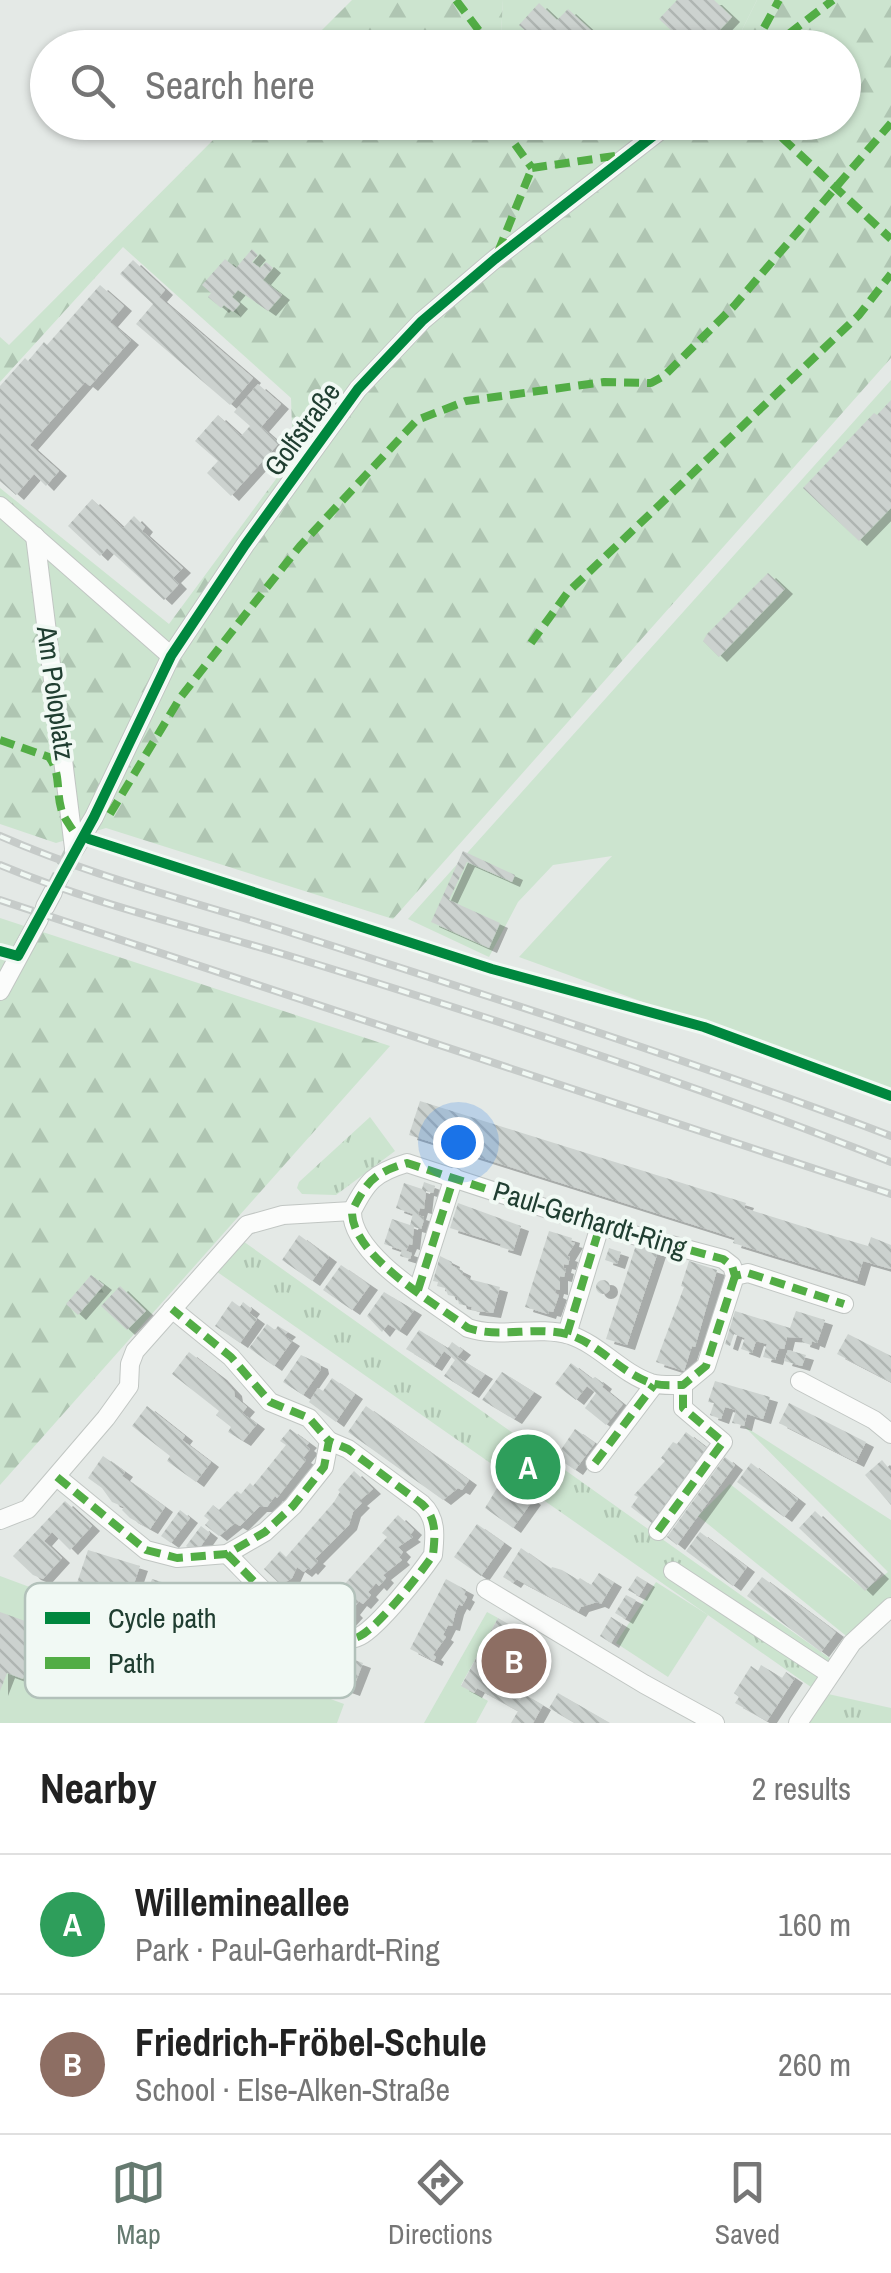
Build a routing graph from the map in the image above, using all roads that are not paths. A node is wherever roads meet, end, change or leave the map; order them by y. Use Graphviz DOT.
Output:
graph roads {
  1 [pos="648,140"];
  2 [pos="0,506"];
  3 [pos="35,536"];
  4 [pos="171,656"];
  5 [pos="74,850"];
  6 [pos="46,906"];
  7 [pos="0,991"];
  8 [pos="454,1177"];
  9 [pos="352,1211"];
  10 [pos="600,1226"];
  11 [pos="735,1276"];
  12 [pos="418,1290"];
  13 [pos="844,1304"];
  14 [pos="172,1309"];
  15 [pos="567,1334"];
  16 [pos="800,1381"];
  17 [pos="654,1384"];
  18 [pos="683,1386"];
  19 [pos="891,1434"];
  20 [pos="329,1441"];
  21 [pos="595,1463"];
  22 [pos="57,1477"];
  23 [pos="0,1520"];
  24 [pos="658,1531"];
  25 [pos="227,1554"];
  26 [pos="673,1571"];
  27 [pos="257,1583"];
  28 [pos="486,1589"];
  29 [pos="891,1607"];
  30 [pos="355,1637"];
  31 [pos="830,1674"];
  32 [pos="716,1723"];
  33 [pos="798,1723"];
  1 -- 4 [label="street, Golfstraße"];
  2 -- 3 [label="street"];
  3 -- 4 [label="street"];
  3 -- 5 [label="street, Am Poloplatz"];
  4 -- 5 [label="street, Golfstraße"];
  6 -- 7 [label="street"];
  8 -- 9 [label="street, Paul-Gerhardt-Ring"];
  8 -- 10 [label="street, Paul-Gerhardt-Ring"];
  8 -- 12 [label="street"];
  9 -- 12 [label="street"];
  9 -- 14 [label="street"];
  10 -- 11 [label="street, Paul-Gerhardt-Ring"];
  10 -- 15 [label="street"];
  11 -- 13 [label="street, Paul-Gerhardt-Ring"];
  11 -- 18 [label="street"];
  12 -- 15 [label="street"];
  14 -- 20 [label="street"];
  14 -- 22 [label="street"];
  15 -- 17 [label="street"];
  16 -- 19 [label="street"];
  17 -- 18 [label="street"];
  17 -- 21 [label="street"];
  18 -- 24 [label="street"];
  20 -- 25 [label="street"];
  20 -- 30 [label="street"];
  22 -- 23 [label="street"];
  22 -- 25 [label="street"];
  25 -- 27 [label="street"];
  26 -- 31 [label="street"];
  28 -- 32 [label="street"];
  29 -- 31 [label="street"];
  31 -- 33 [label="street"];
}
